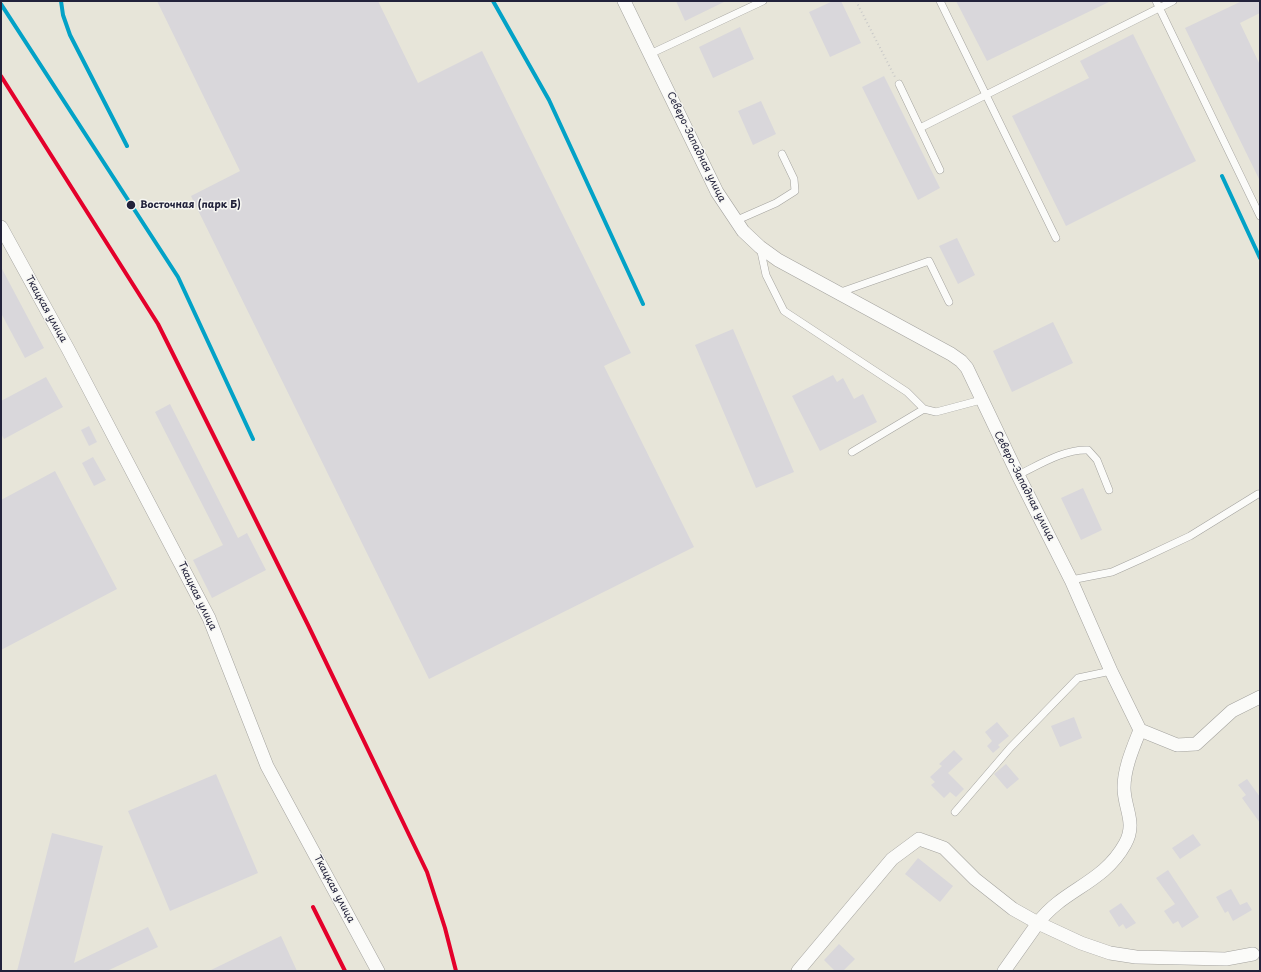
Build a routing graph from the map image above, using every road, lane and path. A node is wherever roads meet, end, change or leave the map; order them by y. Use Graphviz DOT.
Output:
graph roads {
  1 [pos="624,1"];
  2 [pos="763,1"];
  3 [pos="856,1"];
  4 [pos="940,1"];
  5 [pos="1173,1"];
  6 [pos="1158,4"];
  7 [pos="650,54"];
  8 [pos="899,84"];
  9 [pos="986,96"];
  10 [pos="920,128"];
  11 [pos="782,154"];
  12 [pos="940,170"];
  13 [pos="1260,216"];
  14 [pos="735,221"];
  15 [pos="1,227"];
  16 [pos="1056,238"];
  17 [pos="760,247"];
  18 [pos="838,293"];
  19 [pos="949,302"];
  20 [pos="981,400"];
  21 [pos="924,410"];
  22 [pos="852,452"];
  23 [pos="1018,475"];
  24 [pos="1109,490"];
  25 [pos="1258,494"];
  26 [pos="1072,580"];
  27 [pos="1111,671"];
  28 [pos="1260,697"];
  29 [pos="1140,730"];
  30 [pos="955,812"];
  31 [pos="1038,923"];
  32 [pos="1253,954"];
  33 [pos="378,971"];
  34 [pos="798,971"];
  35 [pos="1004,971"];
  1 -- 7 [label="street, Северо-Западная улица"];
  2 -- 7 [label="lane"];
  3 -- 8 [label="path"];
  4 -- 9 [label="lane"];
  5 -- 6 [label="lane"];
  6 -- 9 [label="lane"];
  6 -- 13 [label="lane"];
  7 -- 14 [label="street, Северо-Западная улица"];
  8 -- 10 [label="lane"];
  9 -- 10 [label="lane"];
  9 -- 16 [label="lane"];
  10 -- 12 [label="lane"];
  11 -- 14 [label="lane"];
  14 -- 17 [label="street, Северо-Западная улица"];
  15 -- 33 [label="street, Ткацкая улица"];
  17 -- 18 [label="street, Северо-Западная улица"];
  17 -- 21 [label="lane"];
  18 -- 19 [label="lane"];
  18 -- 20 [label="street, Северо-Западная улица"];
  20 -- 21 [label="lane"];
  20 -- 23 [label="street, Северо-Западная улица"];
  21 -- 22 [label="lane"];
  23 -- 24 [label="lane"];
  23 -- 26 [label="street, Северо-Западная улица"];
  25 -- 26 [label="lane"];
  26 -- 27 [label="street, Северо-Западная улица"];
  27 -- 29 [label="street, Северо-Западная улица"];
  27 -- 30 [label="lane"];
  28 -- 29 [label="street"];
  29 -- 31 [label="street"];
  31 -- 32 [label="street"];
  31 -- 34 [label="street"];
  31 -- 35 [label="street"];
}
